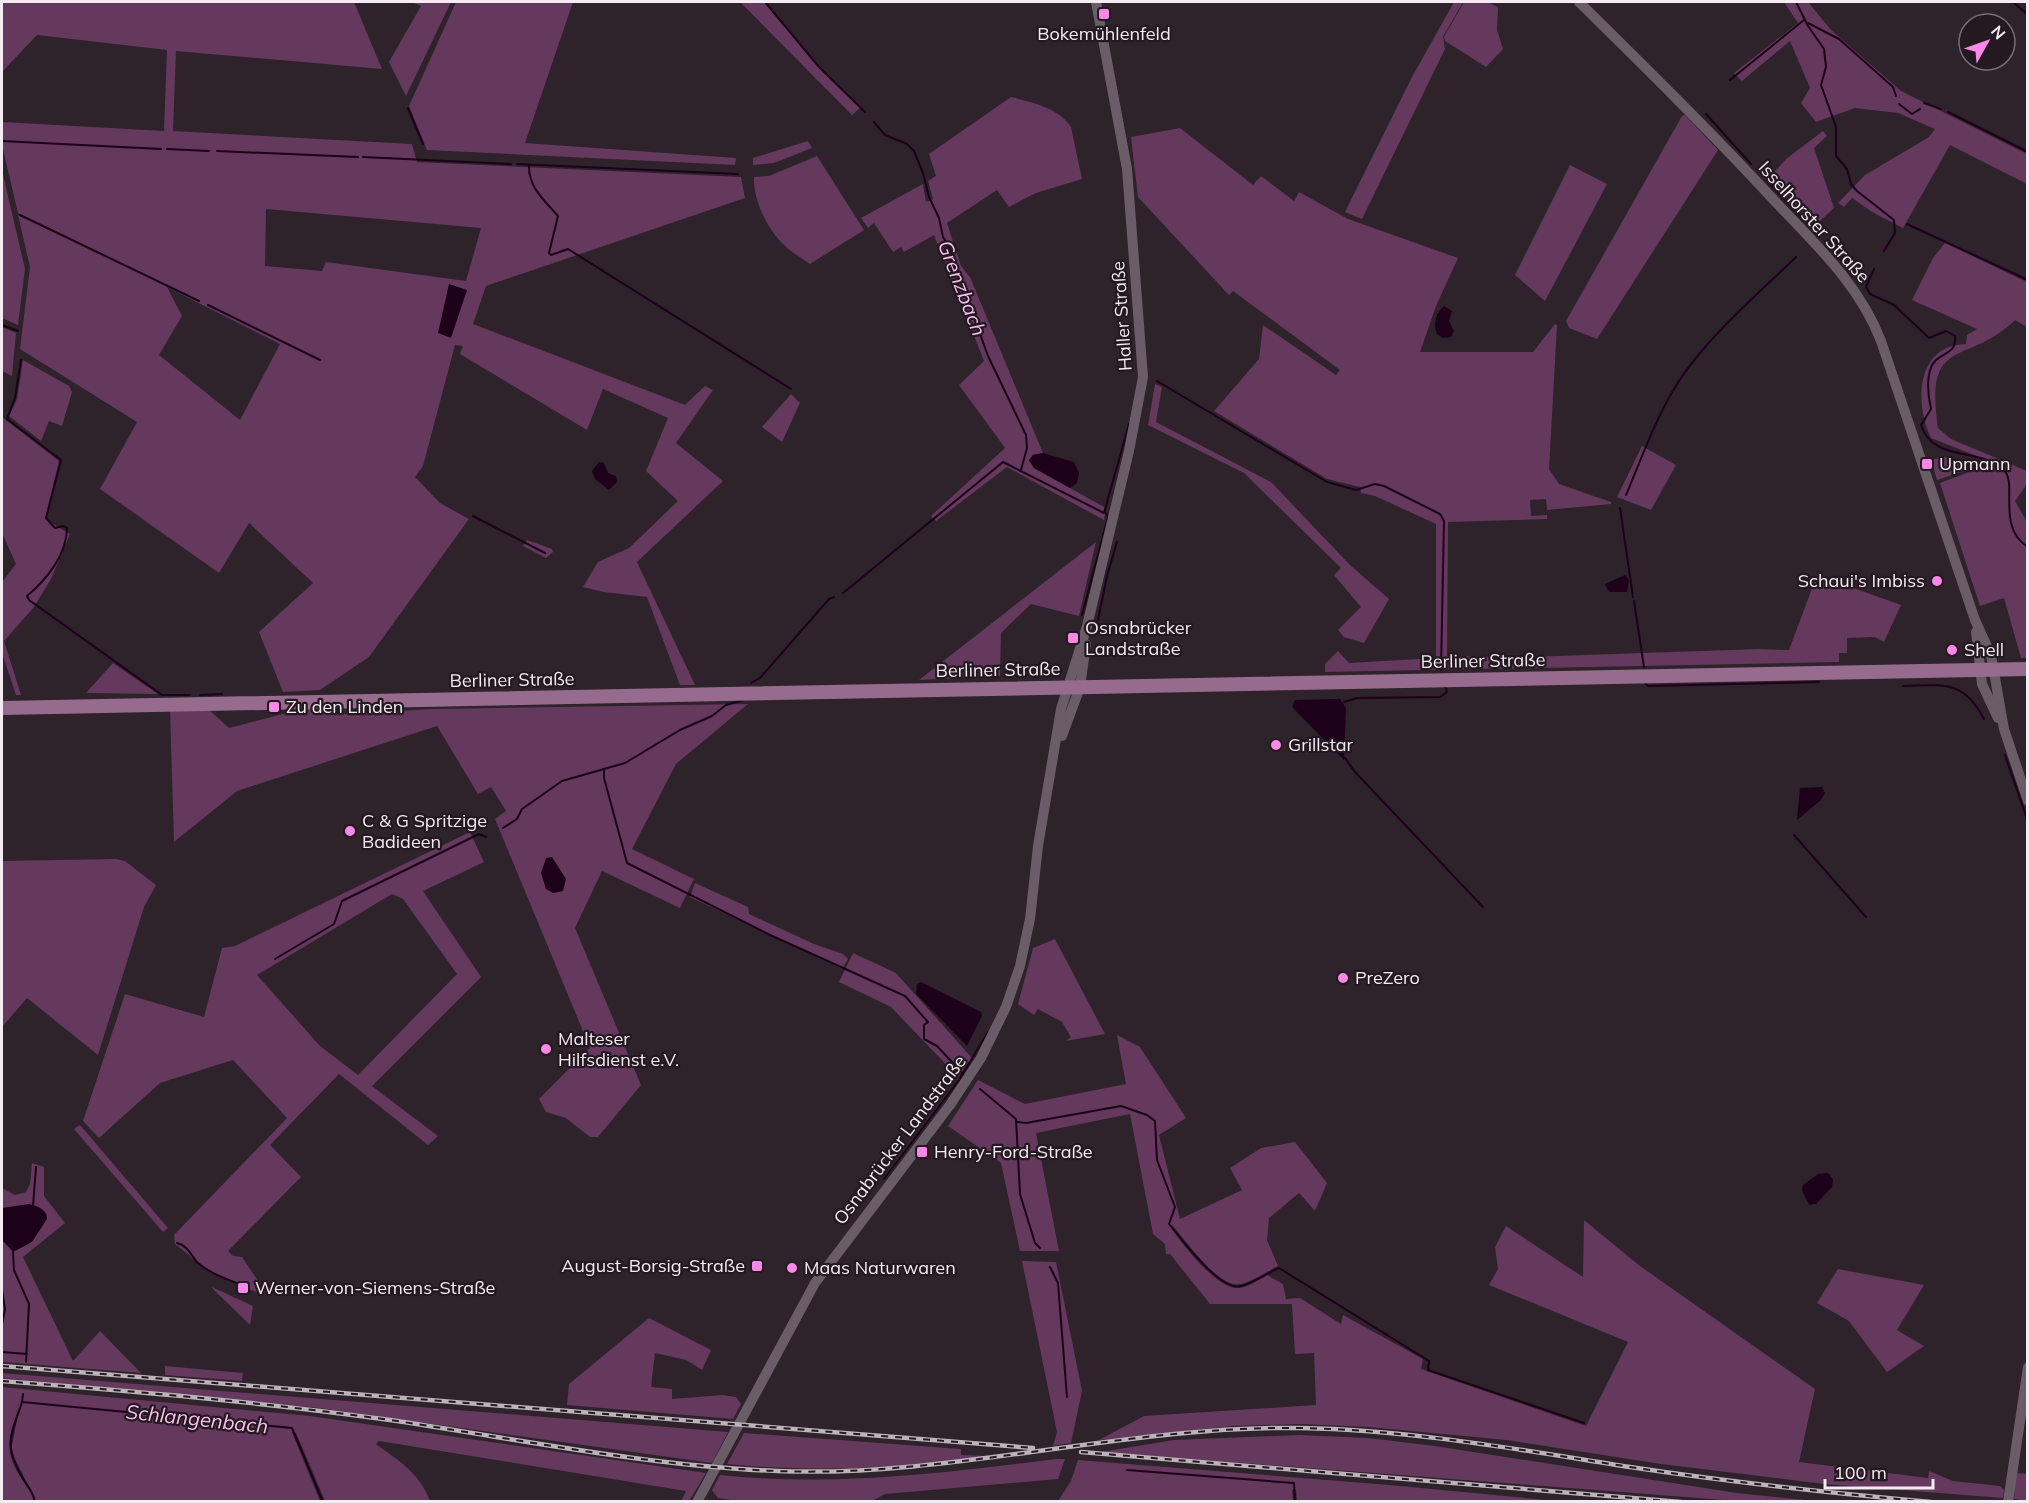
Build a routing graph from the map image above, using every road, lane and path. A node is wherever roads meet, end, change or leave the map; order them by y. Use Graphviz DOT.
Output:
graph roads {
  1 [pos="1096,2"];
  2 [pos="1579,2"];
  3 [pos="1987,669"];
  4 [pos="2028,669"];
  5 [pos="1073,687"];
  6 [pos="2,708"];
  7 [pos="2028,801"];
  8 [pos="2028,1367"];
  9 [pos="697,1502"];
  10 [pos="2008,1502"];
  1 -- 5 [label="street, Haller Straße"];
  2 -- 3 [label="street, Isselhorster Straße"];
  3 -- 4 [label="main road, Berliner Straße"];
  3 -- 5 [label="main road, Berliner Straße"];
  3 -- 7 [label="street, Isselhorster Straße"];
  5 -- 6 [label="main road, Berliner Straße"];
  5 -- 9 [label="street, Osnabrücker Landstraße"];
  8 -- 10 [label="street"];
}
